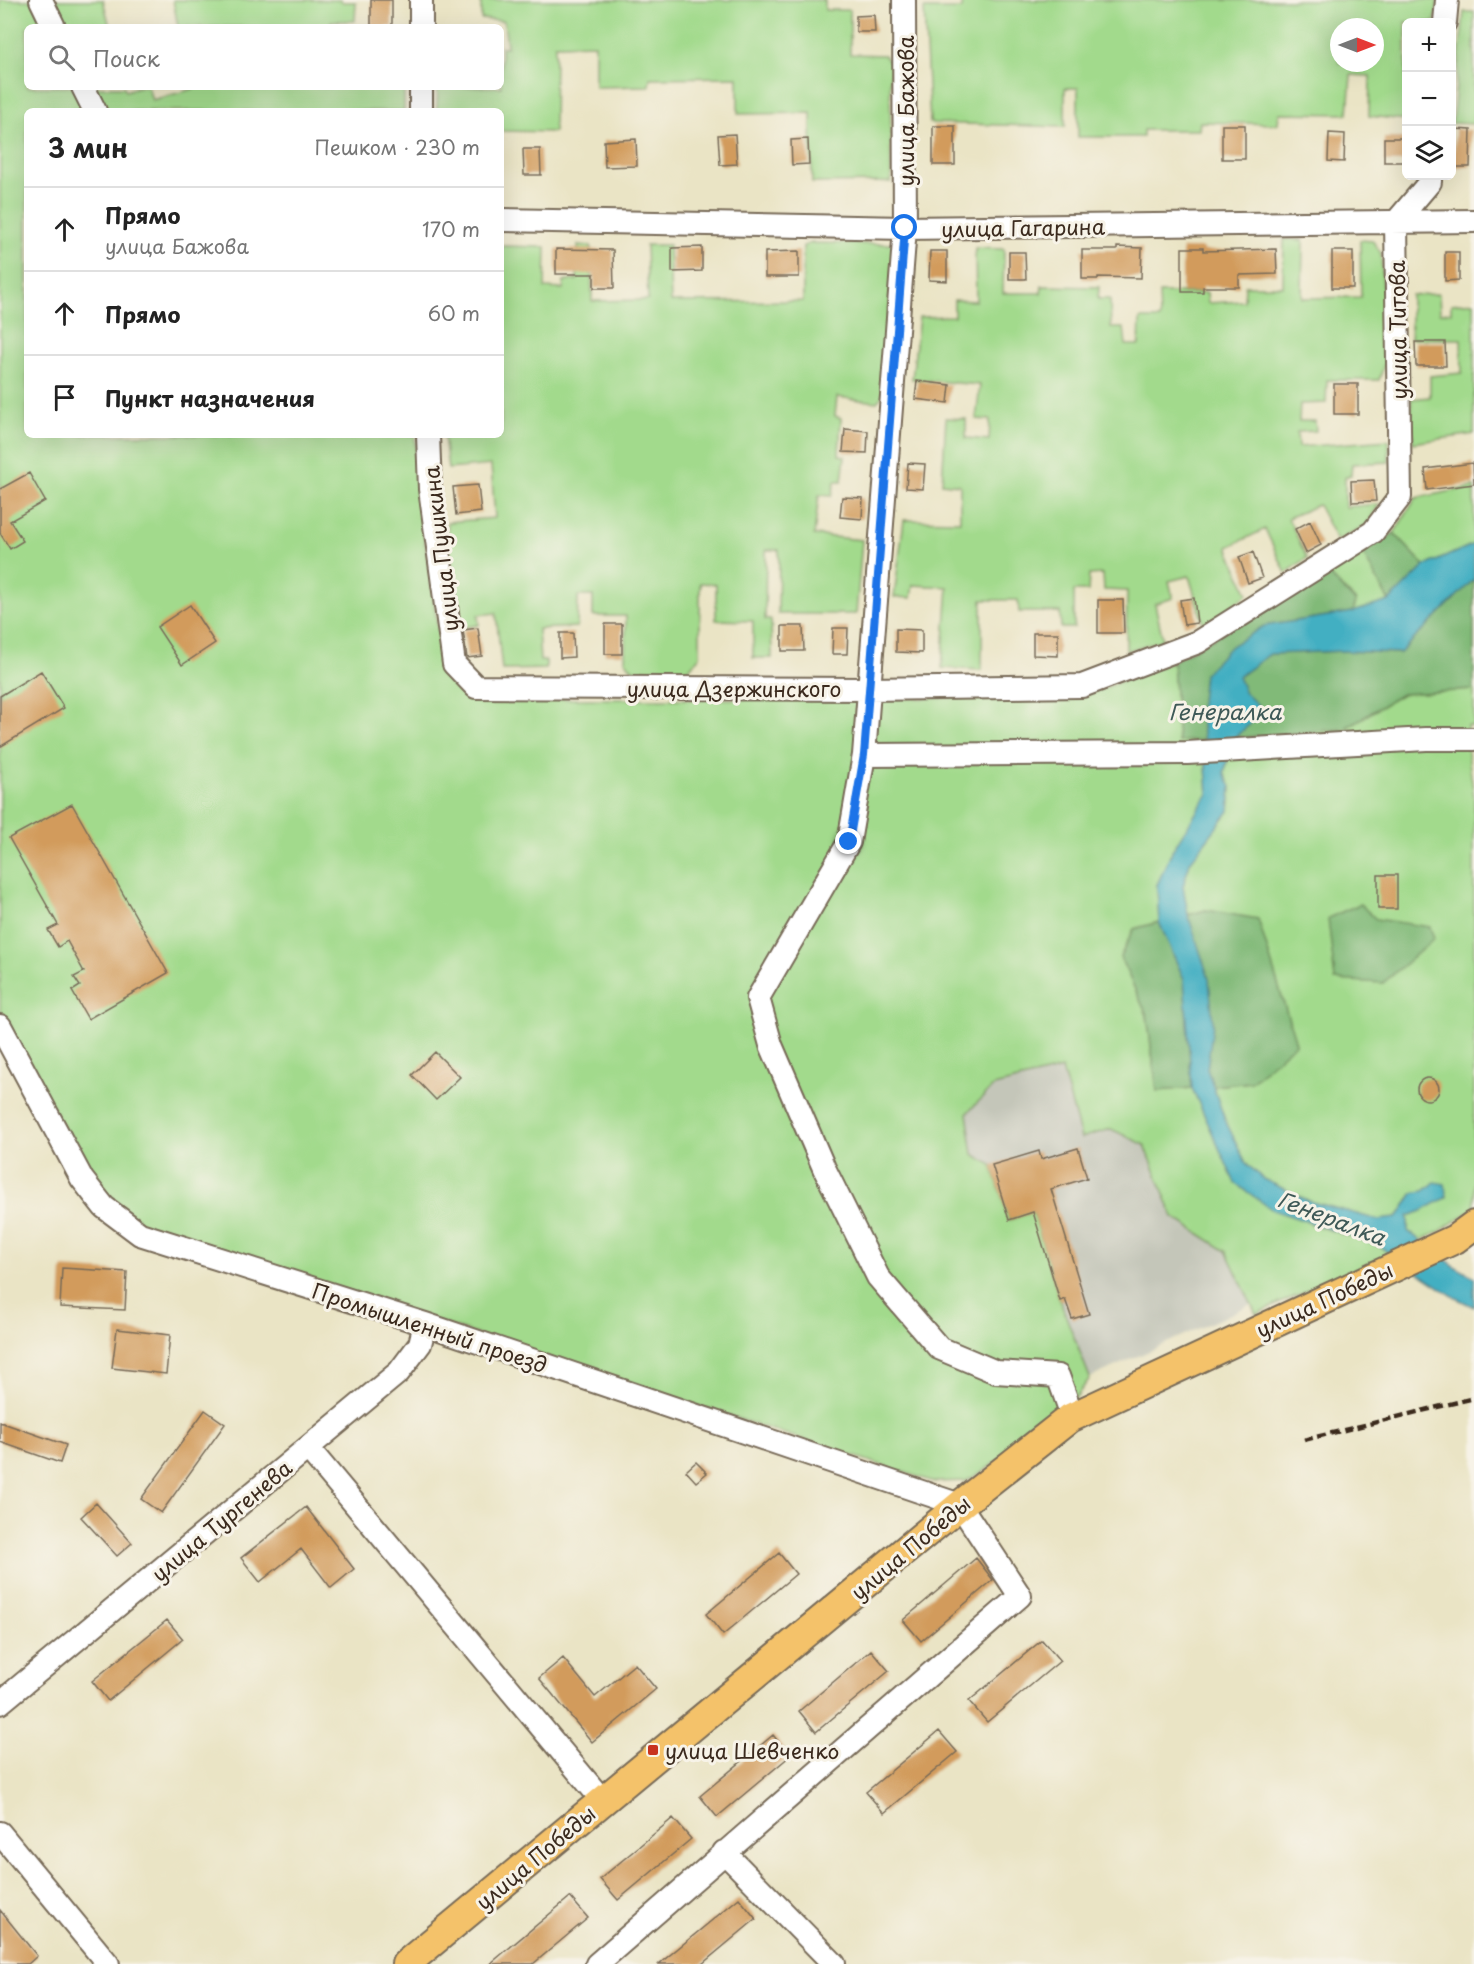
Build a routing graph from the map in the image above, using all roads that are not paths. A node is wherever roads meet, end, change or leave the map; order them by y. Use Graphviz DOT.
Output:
graph roads {
  1 [pos="41,0"];
  2 [pos="422,0"];
  3 [pos="904,0"];
  4 [pos="1448,0"];
  5 [pos="1446,18"];
  6 [pos="53,24"];
  7 [pos="421,24"];
  8 [pos="84,90"];
  9 [pos="421,90"];
  10 [pos="94,108"];
  11 [pos="421,108"];
  12 [pos="1430,180"];
  13 [pos="504,220"];
  14 [pos="1474,221"];
  15 [pos="1396,222"];
  16 [pos="905,228"];
  17 [pos="428,438"];
  18 [pos="1400,497"];
  19 [pos="454,664"];
  20 [pos="869,689"];
  21 [pos="1474,739"];
  22 [pos="864,755"];
  23 [pos="0,1026"];
  24 [pos="1464,1232"];
  25 [pos="425,1324"];
  26 [pos="1070,1418"];
  27 [pos="308,1448"];
  28 [pos="960,1505"];
  29 [pos="0,1703"];
  30 [pos="603,1801"];
  31 [pos="0,1833"];
  32 [pos="724,1852"];
  33 [pos="108,1964"];
  34 [pos="406,1964"];
  35 [pos="597,1964"];
  36 [pos="834,1964"];
  1 -- 6 [label="street"];
  2 -- 7 [label="street"];
  3 -- 16 [label="street, улица Бажова"];
  4 -- 5 [label="street"];
  8 -- 10 [label="street"];
  9 -- 11 [label="street"];
  12 -- 15 [label="street"];
  13 -- 16 [label="street, улица Гагарина"];
  14 -- 15 [label="street, улица Гагарина"];
  15 -- 16 [label="street, улица Гагарина"];
  15 -- 18 [label="street, улица Титова"];
  16 -- 20 [label="street, улица Бажова"];
  17 -- 19 [label="street, улица Пушкина"];
  18 -- 20 [label="street, улица Дзержинского"];
  19 -- 20 [label="street, улица Дзержинского"];
  20 -- 22 [label="street, улица Бажова"];
  21 -- 22 [label="street"];
  22 -- 26 [label="street, улица Бажова"];
  23 -- 25 [label="street, Промышленный проезд"];
  24 -- 26 [label="main road, улица Победы"];
  25 -- 27 [label="street, улица Тургенева"];
  25 -- 28 [label="street, Промышленный проезд"];
  26 -- 28 [label="main road, улица Победы"];
  27 -- 29 [label="street, улица Тургенева"];
  27 -- 30 [label="street"];
  28 -- 30 [label="main road, улица Победы"];
  28 -- 32 [label="street"];
  30 -- 34 [label="main road, улица Победы"];
  31 -- 33 [label="street"];
  32 -- 35 [label="street"];
  32 -- 36 [label="street"];
}
